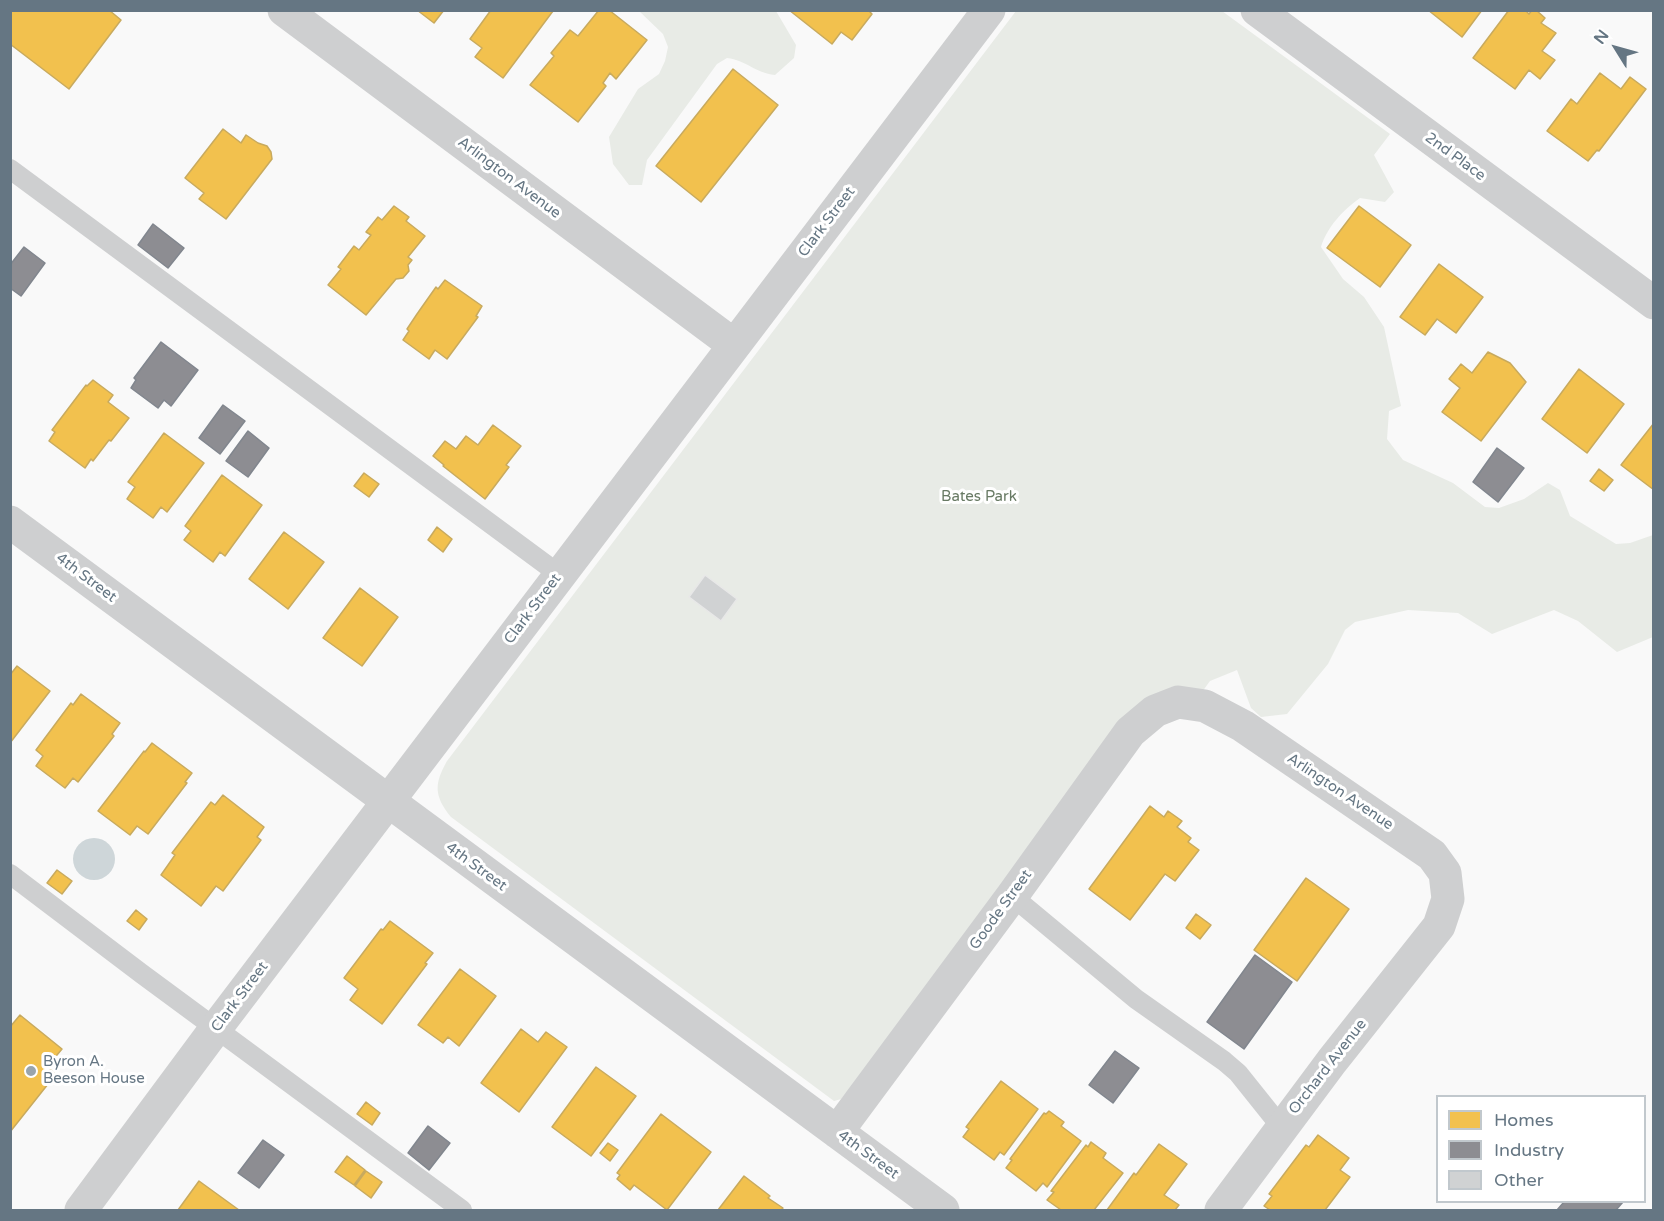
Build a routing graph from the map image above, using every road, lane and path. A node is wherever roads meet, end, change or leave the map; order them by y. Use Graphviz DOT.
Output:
graph roads {
  1 [pos="284,10"];
  2 [pos="989,10"];
  3 [pos="1257,10"];
  4 [pos="10,169"];
  5 [pos="1653,303"];
  6 [pos="734,345"];
  7 [pos="10,522"];
  8 [pos="560,575"];
  9 [pos="1178,702"];
  10 [pos="388,802"];
  11 [pos="10,874"];
  12 [pos="1012,896"];
  13 [pos="1439,926"];
  14 [pos="216,1028"];
  15 [pos="1282,1128"];
  16 [pos="837,1132"];
  17 [pos="81,1210"];
  18 [pos="462,1210"];
  19 [pos="943,1210"];
  20 [pos="1221,1210"];
  1 -- 6 [label="street, Arlington Avenue"];
  2 -- 6 [label="street, Clark Street"];
  3 -- 5 [label="street, 2nd Place"];
  4 -- 8 [label="lane"];
  6 -- 8 [label="street, Clark Street"];
  7 -- 10 [label="street, 4th Street"];
  8 -- 10 [label="street, Clark Street"];
  9 -- 12 [label="street, Goode Street"];
  9 -- 13 [label="street, Arlington Avenue"];
  10 -- 14 [label="street, Clark Street"];
  10 -- 16 [label="street, 4th Street"];
  11 -- 14 [label="lane"];
  12 -- 15 [label="lane"];
  12 -- 16 [label="street, Goode Street"];
  13 -- 15 [label="street, Orchard Avenue"];
  14 -- 17 [label="street, Clark Street"];
  14 -- 18 [label="lane"];
  15 -- 20 [label="street, Orchard Avenue"];
  16 -- 19 [label="street, 4th Street"];
}
